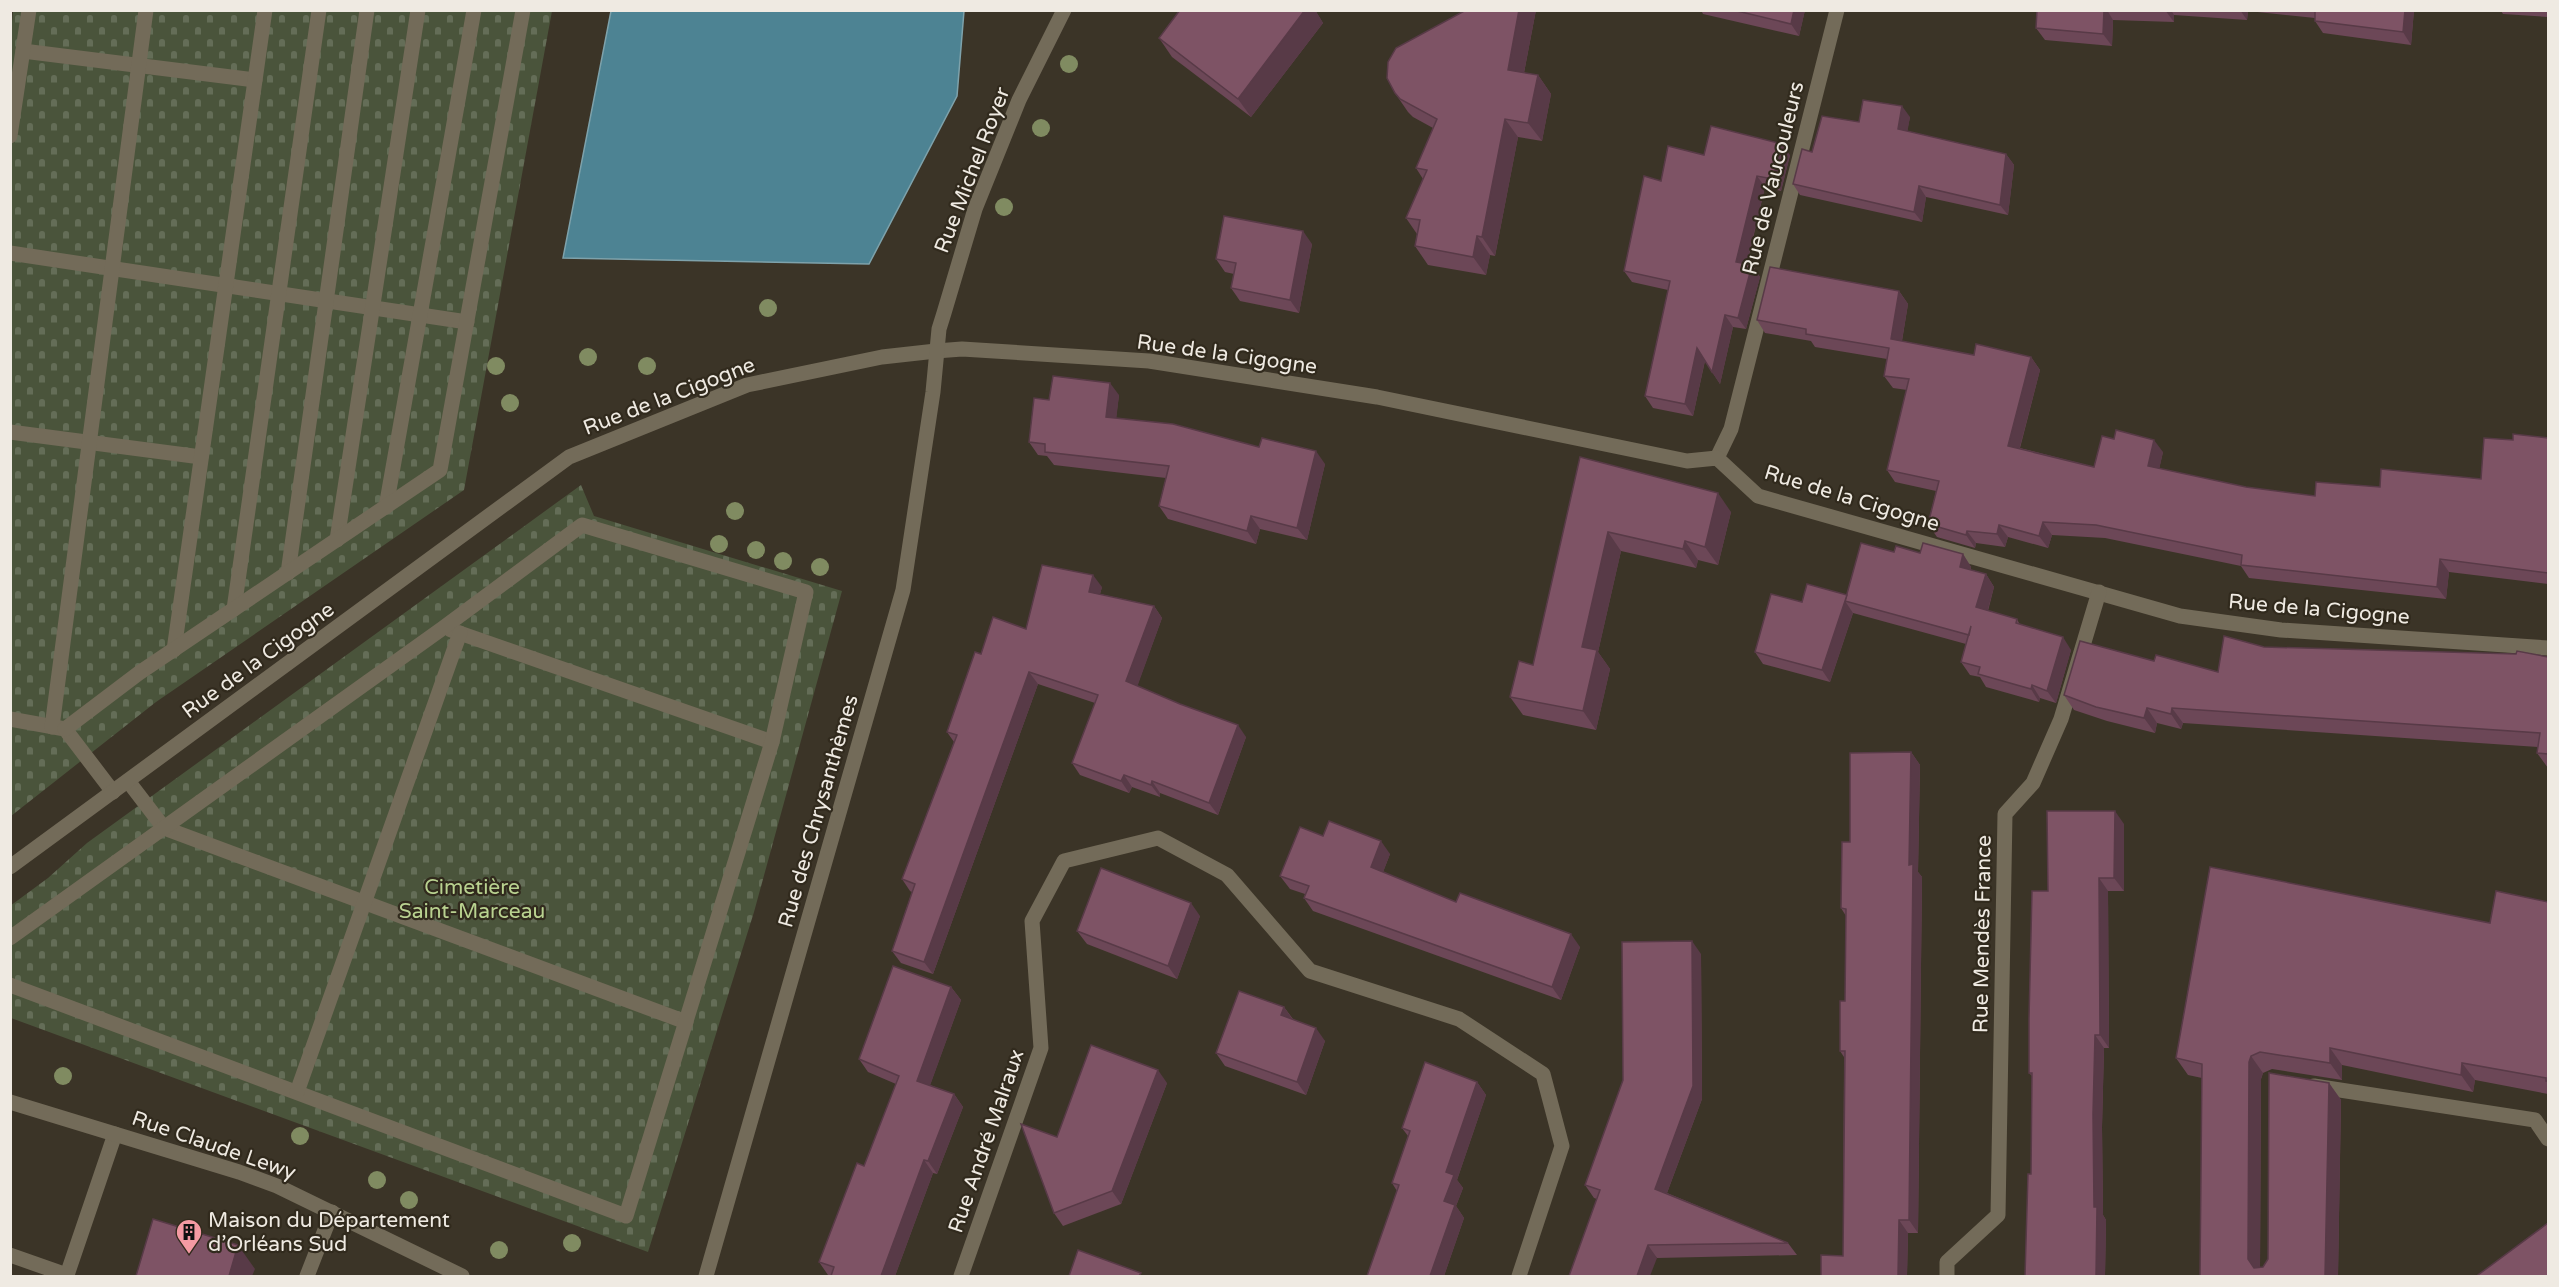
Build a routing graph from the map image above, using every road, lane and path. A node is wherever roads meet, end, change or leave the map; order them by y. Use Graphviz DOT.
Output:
graph roads {
  1 [pos="29,10"];
  2 [pos="146,10"];
  3 [pos="265,10"];
  4 [pos="319,10"];
  5 [pos="367,10"];
  6 [pos="418,10"];
  7 [pos="474,10"];
  8 [pos="523,10"];
  9 [pos="1064,10"];
  10 [pos="1837,10"];
  11 [pos="23,51"];
  12 [pos="139,65"];
  13 [pos="255,80"];
  14 [pos="10,136"];
  15 [pos="10,253"];
  16 [pos="112,269"];
  17 [pos="226,285"];
  18 [pos="279,293"];
  19 [pos="326,300"];
  20 [pos="372,307"];
  21 [pos="420,314"];
  22 [pos="467,322"];
  23 [pos="936,351"];
  24 [pos="10,432"];
  25 [pos="89,442"];
  26 [pos="201,457"];
  27 [pos="1717,458"];
  28 [pos="386,507"];
  29 [pos="337,540"];
  30 [pos="288,573"];
  31 [pos="2099,592"];
  32 [pos="234,609"];
  33 [pos="443,628"];
  34 [pos="460,633"];
  35 [pos="2548,648"];
  36 [pos="174,650"];
  37 [pos="10,719"];
  38 [pos="59,728"];
  39 [pos="772,742"];
  40 [pos="128,781"];
  41 [pos="113,792"];
  42 [pos="164,828"];
  43 [pos="10,867"];
  44 [pos="364,903"];
  45 [pos="10,938"];
  46 [pos="10,985"];
  47 [pos="686,1022"];
  48 [pos="2294,1083"];
  49 [pos="297,1092"];
  50 [pos="10,1101"];
  51 [pos="115,1134"];
  52 [pos="2548,1139"];
  53 [pos="332,1212"];
  54 [pos="10,1255"];
  55 [pos="308,1276"];
  56 [pos="462,1276"];
  57 [pos="706,1276"];
  58 [pos="961,1276"];
  59 [pos="1519,1276"];
  60 [pos="1947,1276"];
  1 -- 11 [label="street"];
  2 -- 12 [label="street"];
  3 -- 13 [label="street"];
  4 -- 18 [label="street"];
  5 -- 19 [label="street"];
  6 -- 20 [label="street"];
  7 -- 21 [label="street"];
  8 -- 22 [label="street"];
  9 -- 23 [label="street, Rue Michel Royer"];
  10 -- 27 [label="street, Rue de Vaucouleurs"];
  11 -- 12 [label="street"];
  11 -- 14 [label="street"];
  12 -- 13 [label="street"];
  12 -- 16 [label="street"];
  13 -- 17 [label="street"];
  15 -- 16 [label="street"];
  16 -- 17 [label="street"];
  16 -- 25 [label="street"];
  17 -- 18 [label="street"];
  17 -- 26 [label="street"];
  18 -- 19 [label="street"];
  18 -- 32 [label="street"];
  19 -- 20 [label="street"];
  19 -- 30 [label="street"];
  20 -- 21 [label="street"];
  20 -- 29 [label="street"];
  21 -- 22 [label="street"];
  21 -- 28 [label="street"];
  22 -- 28 [label="street"];
  23 -- 27 [label="street, Rue de la Cigogne"];
  23 -- 40 [label="street, Rue de la Cigogne"];
  23 -- 57 [label="street, Rue des Chrysanthèmes"];
  24 -- 25 [label="street"];
  25 -- 26 [label="street"];
  25 -- 38 [label="street"];
  26 -- 36 [label="street"];
  27 -- 31 [label="street, Rue de la Cigogne"];
  28 -- 29 [label="street"];
  29 -- 30 [label="street"];
  30 -- 32 [label="street"];
  31 -- 35 [label="street, Rue de la Cigogne"];
  31 -- 60 [label="street, Rue Mendès France"];
  32 -- 36 [label="street"];
  33 -- 34 [label="street"];
  33 -- 39 [label="street"];
  33 -- 42 [label="street"];
  34 -- 39 [label="street"];
  34 -- 44 [label="street"];
  36 -- 38 [label="street"];
  37 -- 38 [label="street"];
  38 -- 41 [label="street"];
  39 -- 47 [label="street"];
  40 -- 41 [label="street, Rue de la Cigogne"];
  40 -- 42 [label="street"];
  41 -- 43 [label="street, Rue de la Cigogne"];
  42 -- 44 [label="street"];
  42 -- 45 [label="street"];
  44 -- 47 [label="street"];
  44 -- 49 [label="street"];
  46 -- 49 [label="street"];
  47 -- 49 [label="street"];
  48 -- 52 [label="street"];
  50 -- 51 [label="street, Rue Claude Lewy"];
  51 -- 53 [label="street, Rue Claude Lewy"];
  51 -- 54 [label="street"];
  53 -- 55 [label="street"];
  53 -- 56 [label="street, Rue Claude Lewy"];
  58 -- 59 [label="street, Rue André Malraux"];
}
